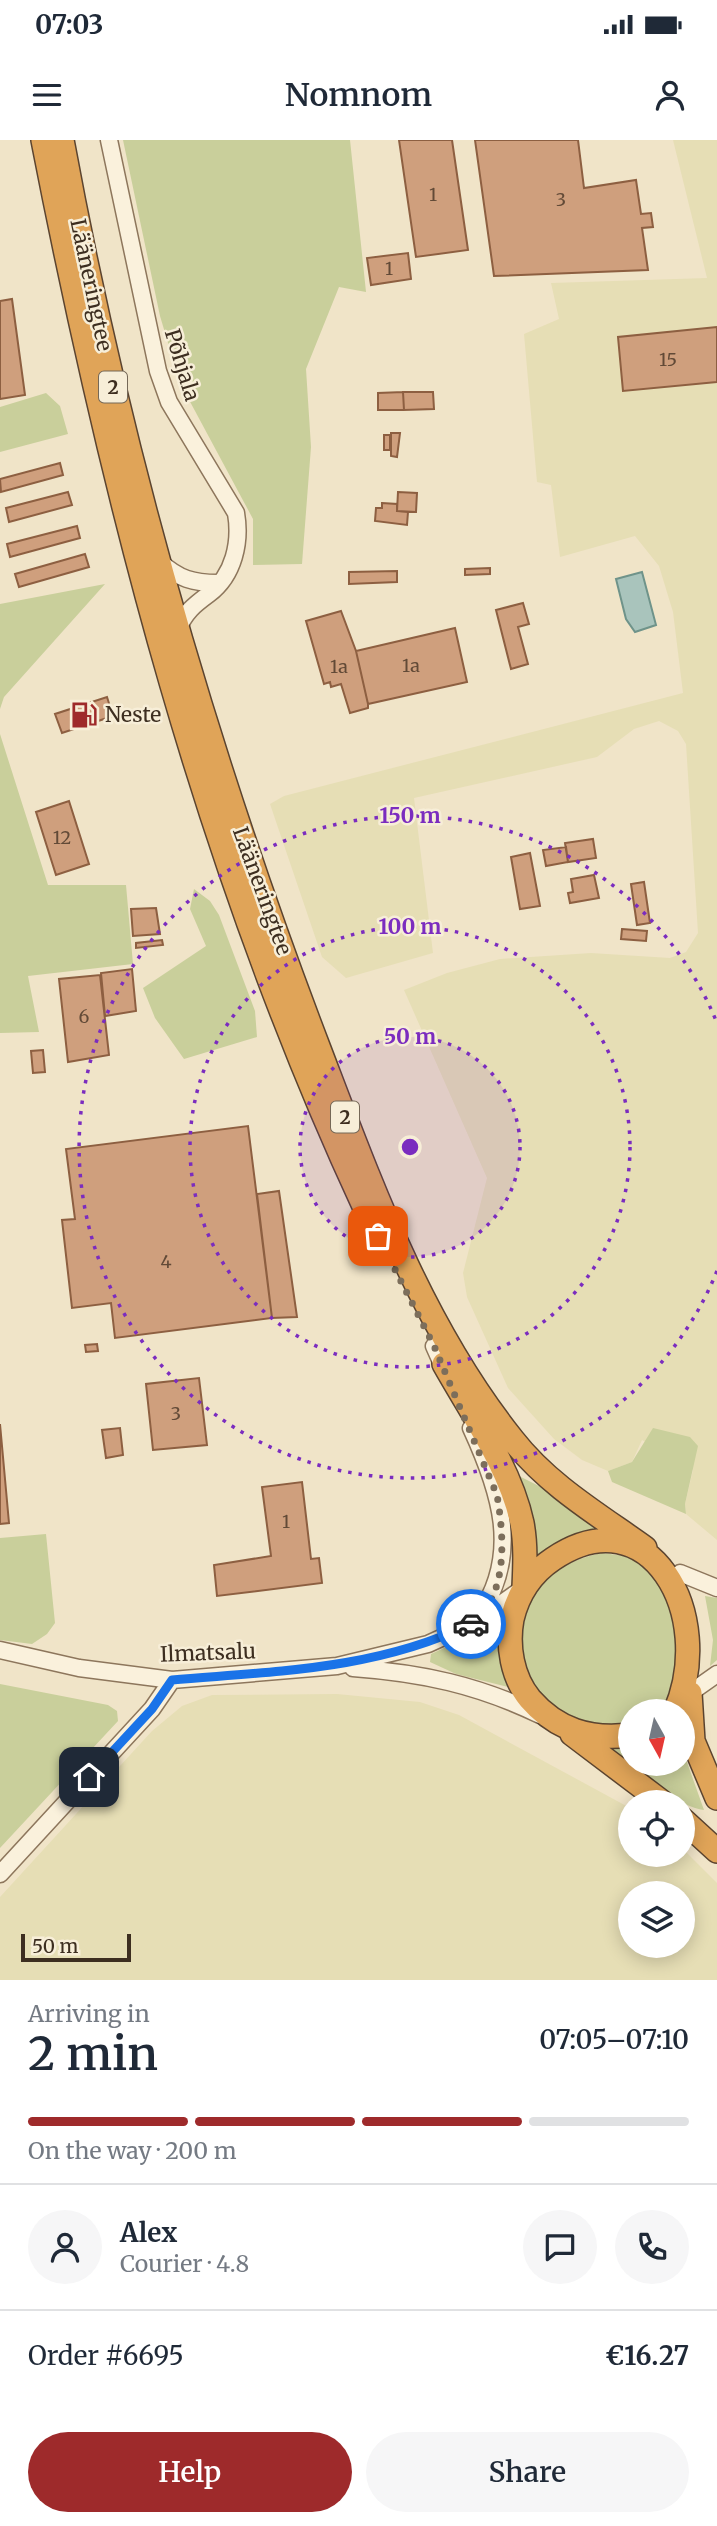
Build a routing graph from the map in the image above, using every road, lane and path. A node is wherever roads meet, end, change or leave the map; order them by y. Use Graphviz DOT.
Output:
graph roads {
  1 [pos="43,140"];
  2 [pos="62,140"];
  3 [pos="109,140"];
  4 [pos="158,560"];
  5 [pos="218,583"];
  6 [pos="177,631"];
  7 [pos="434,1346"];
  8 [pos="645,1548"];
  9 [pos="680,1573"];
  10 [pos="524,1587"];
  11 [pos="717,1588"];
  12 [pos="474,1623"];
  13 [pos="0,1650"];
  14 [pos="337,1666"];
  15 [pos="717,1674"];
  16 [pos="172,1680"];
  17 [pos="690,1693"];
  18 [pos="685,1699"];
  19 [pos="562,1726"];
  20 [pos="618,1737"];
  21 [pos="646,1790"];
  22 [pos="717,1798"];
  23 [pos="695,1831"];
  24 [pos="717,1851"];
  25 [pos="0,1874"];
  1 -- 7 [label="highway, Lääneringtee / 2"];
  2 -- 4 [label="highway, Lääneringtee / 2"];
  3 -- 5 [label="street, Põhjala"];
  4 -- 5 [label="street"];
  4 -- 6 [label="highway, Lääneringtee / 2"];
  5 -- 6 [label="street, Põhjala"];
  6 -- 8 [label="highway, Lääneringtee / 2"];
  7 -- 10 [label="highway, Lääneringtee / 2"];
  7 -- 12 [label="street"];
  8 -- 9 [label="highway, Lääneringtee"];
  8 -- 10 [label="highway"];
  9 -- 11 [label="street"];
  9 -- 17 [label="highway"];
  10 -- 12 [label="street, Ilmatsalu"];
  10 -- 19 [label="highway"];
  12 -- 14 [label="street, Ilmatsalu"];
  13 -- 16 [label="street, Ilmatsalu"];
  14 -- 16 [label="street, Ilmatsalu"];
  14 -- 19 [label="street, Ilmatsalu"];
  15 -- 17 [label="street"];
  16 -- 25 [label="street"];
  17 -- 18 [label="highway"];
  17 -- 22 [label="highway"];
  19 -- 20 [label="highway"];
  19 -- 21 [label="highway"];
  23 -- 24 [label="highway"];
}
